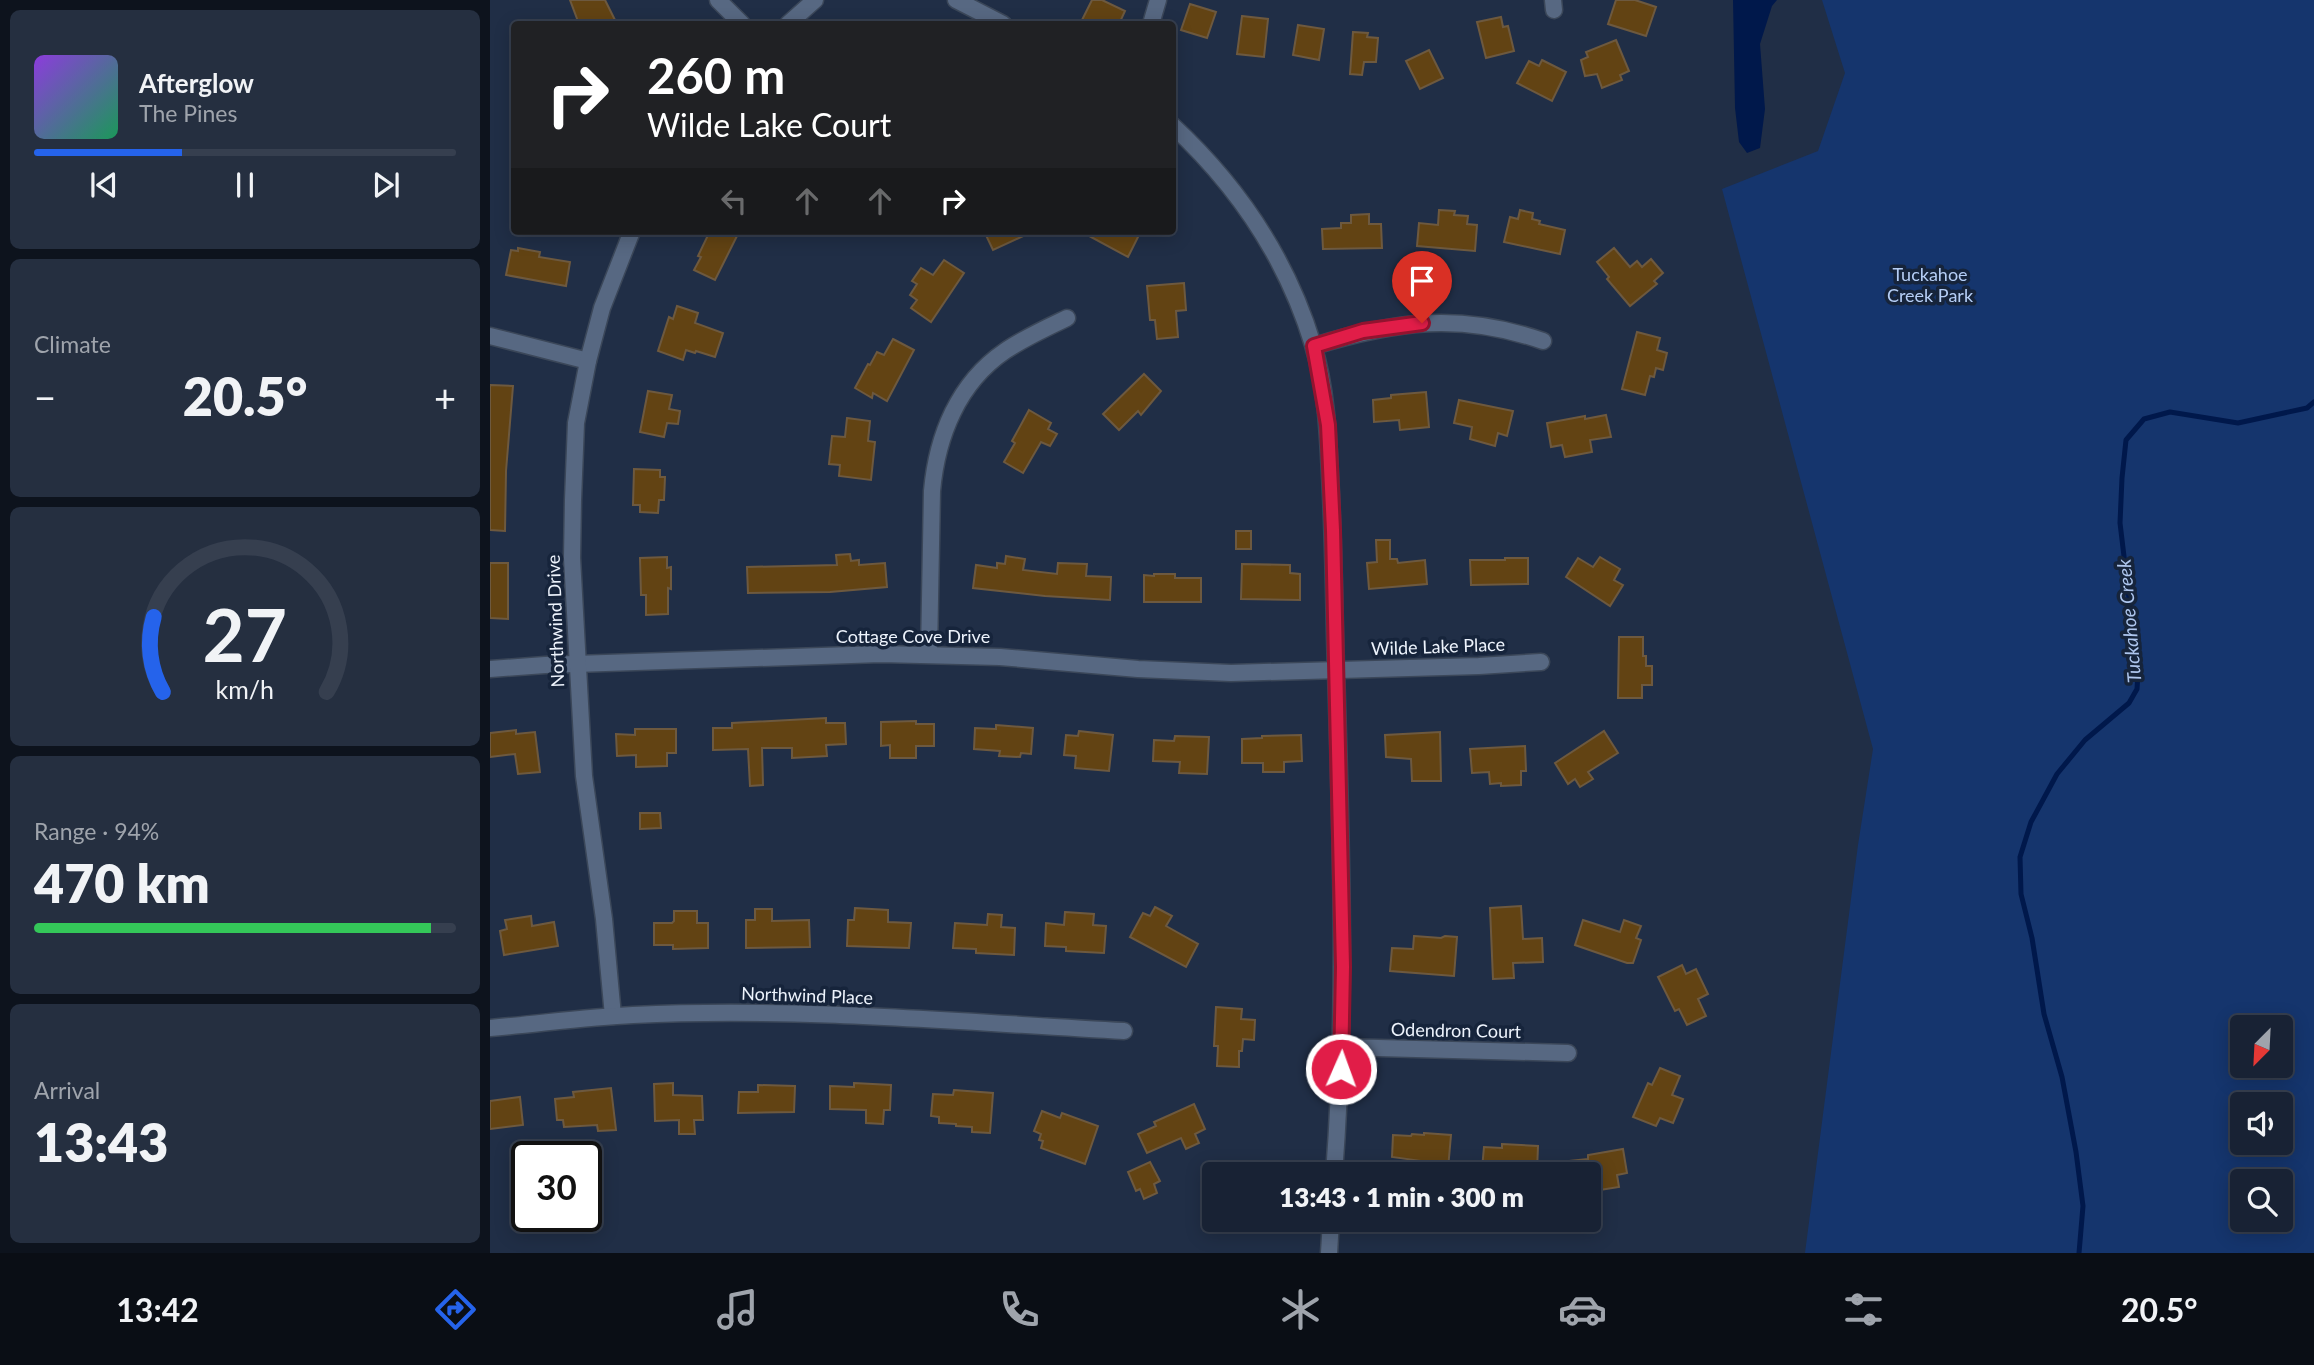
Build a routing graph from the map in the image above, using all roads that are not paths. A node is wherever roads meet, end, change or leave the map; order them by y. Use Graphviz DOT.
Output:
graph roads {
  1 [pos="718,0"];
  2 [pos="815,0"];
  3 [pos="956,0"];
  4 [pos="1158,0"];
  5 [pos="738,21"];
  6 [pos="791,21"];
  7 [pos="997,21"];
  8 [pos="1152,21"];
  9 [pos="1176,129"];
  10 [pos="630,235"];
  11 [pos="1067,318"];
  12 [pos="490,337"];
  13 [pos="1543,341"];
  14 [pos="1314,346"];
  15 [pos="588,361"];
  16 [pos="929,653"];
  17 [pos="1541,662"];
  18 [pos="577,664"];
  19 [pos="490,669"];
  20 [pos="1336,670"];
  21 [pos="613,1016"];
  22 [pos="490,1028"];
  23 [pos="1124,1031"];
  24 [pos="1342,1047"];
  25 [pos="1569,1053"];
  26 [pos="1335,1162"];
  27 [pos="1330,1232"];
  28 [pos="1329,1253"];
  1 -- 5 [label="street"];
  2 -- 6 [label="street"];
  3 -- 7 [label="street"];
  4 -- 8 [label="street"];
  9 -- 14 [label="street"];
  10 -- 15 [label="street, Northwind Drive"];
  11 -- 16 [label="street"];
  12 -- 15 [label="street"];
  13 -- 14 [label="street"];
  14 -- 20 [label="street"];
  15 -- 18 [label="street, Northwind Drive"];
  16 -- 18 [label="street, Cottage Cove Drive"];
  16 -- 20 [label="street, Cottage Cove Drive"];
  17 -- 20 [label="street, Wilde Lake Place"];
  18 -- 19 [label="street, Cottage Cove Drive"];
  18 -- 21 [label="street, Northwind Drive"];
  20 -- 24 [label="street"];
  21 -- 22 [label="street, Northwind Place"];
  21 -- 23 [label="street, Northwind Place"];
  24 -- 25 [label="street, Odendron Court"];
  24 -- 26 [label="street"];
  27 -- 28 [label="street"];
}
